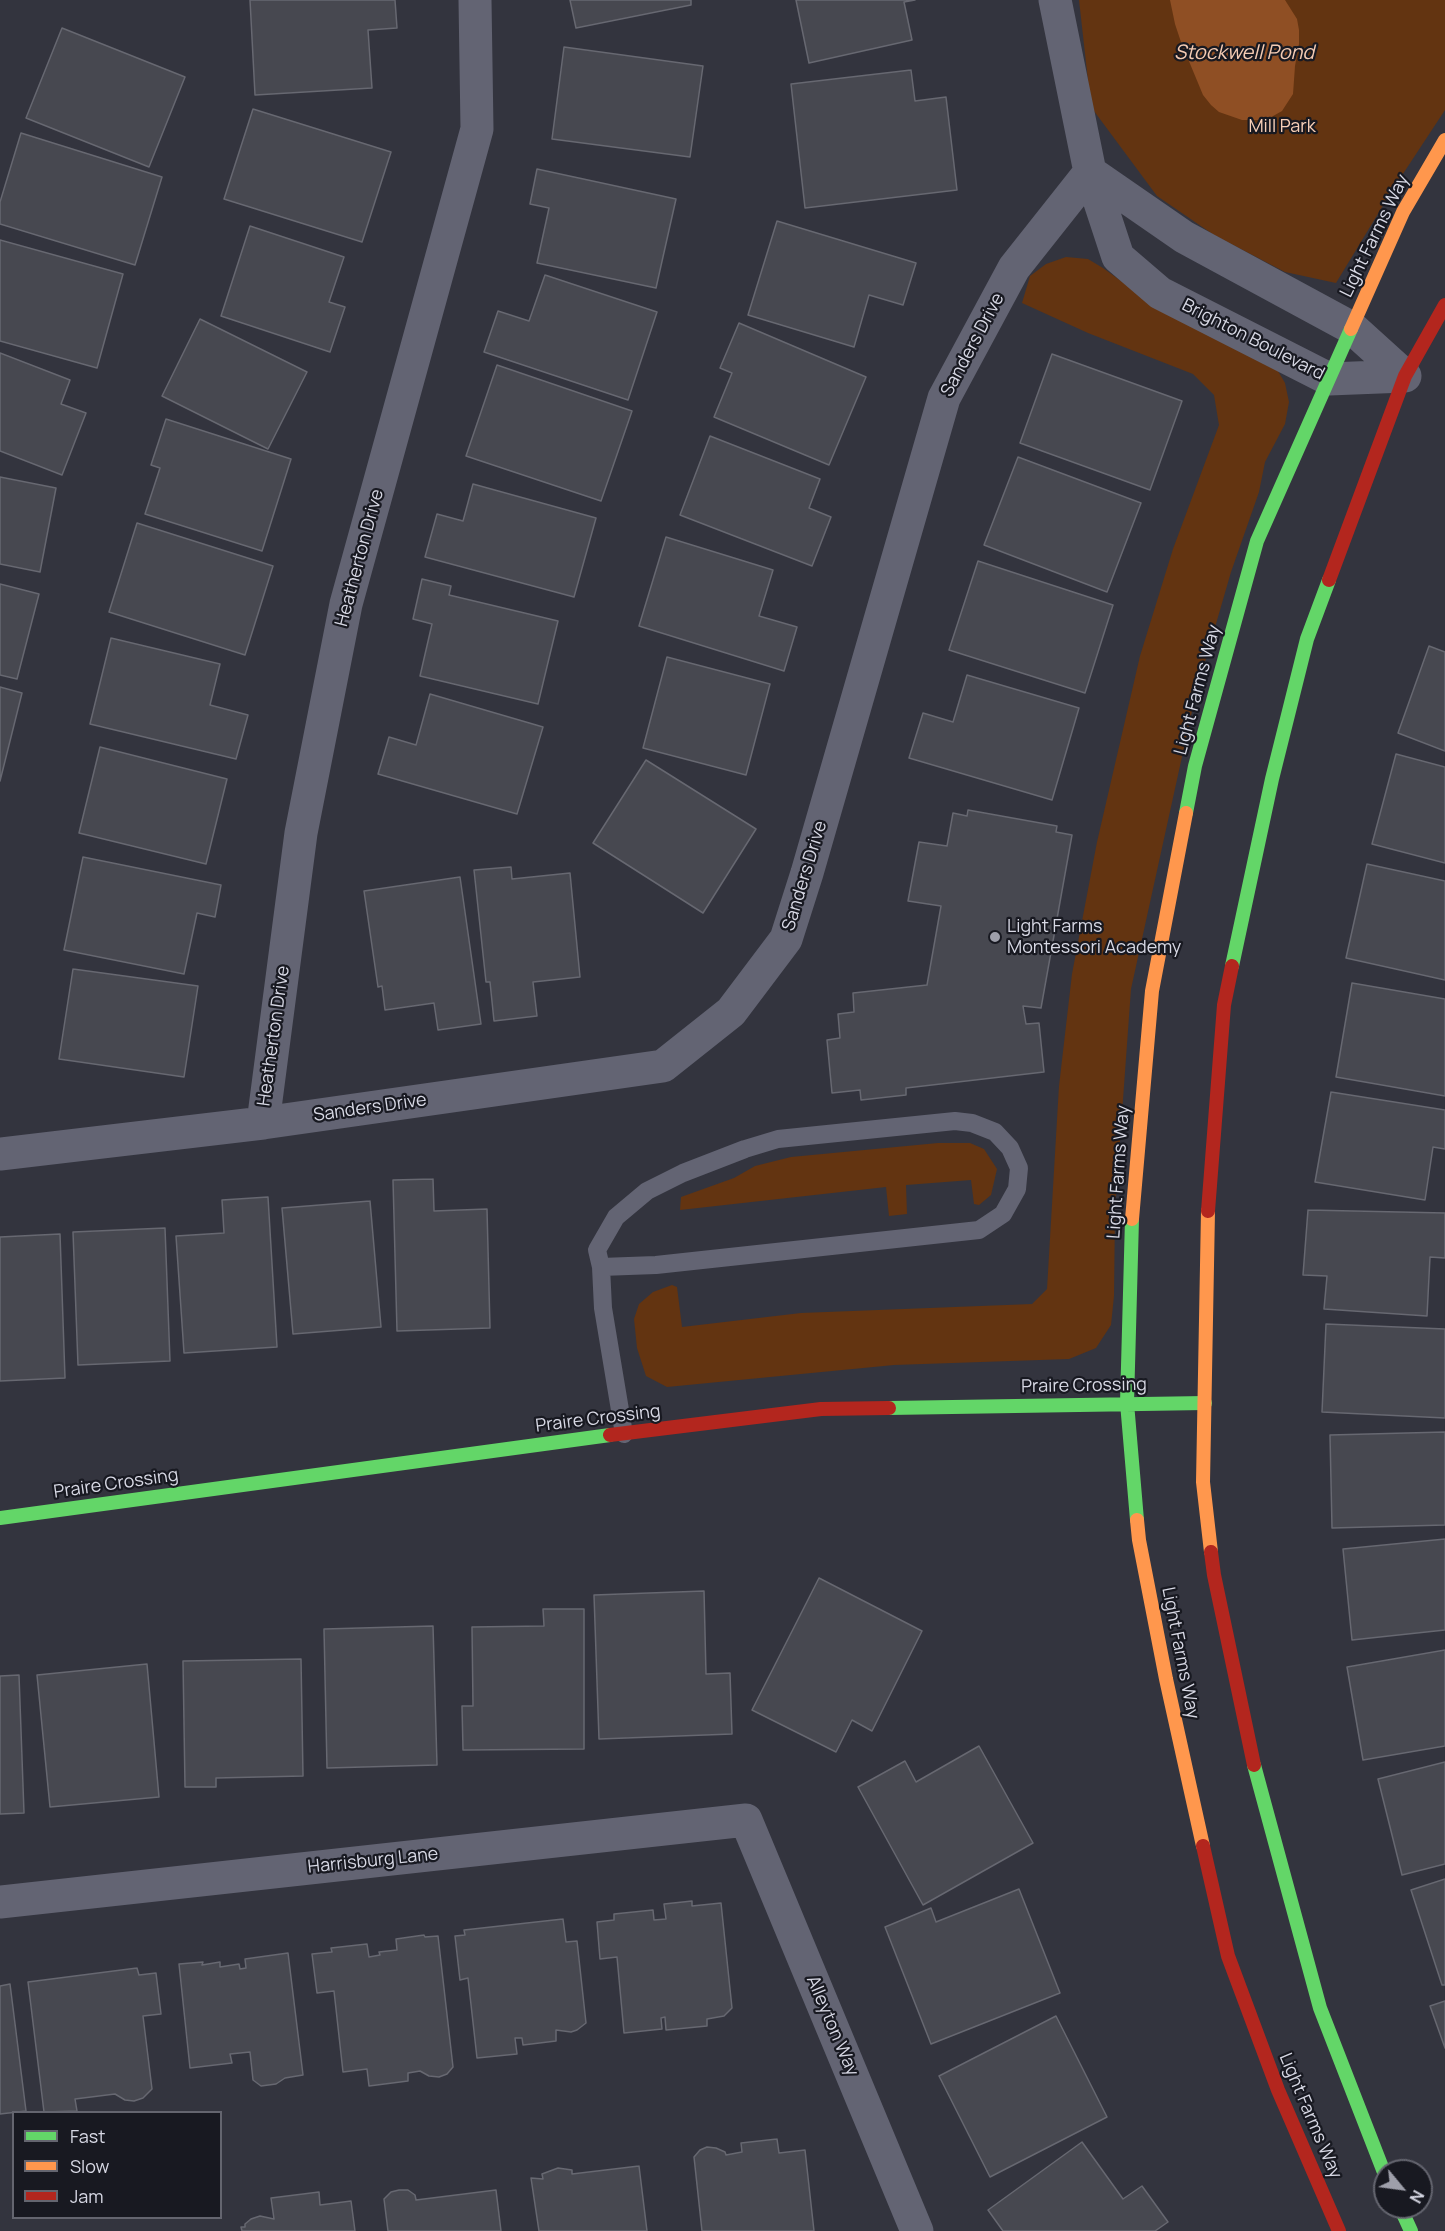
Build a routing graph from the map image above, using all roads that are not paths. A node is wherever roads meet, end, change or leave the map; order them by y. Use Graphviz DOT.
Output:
graph roads {
  1 [pos="475,0"];
  2 [pos="1055,0"];
  3 [pos="1445,140"];
  4 [pos="1090,172"];
  5 [pos="1445,305"];
  6 [pos="1352,328"];
  7 [pos="1405,376"];
  8 [pos="1329,380"];
  9 [pos="263,1123"];
  10 [pos="0,1154"];
  11 [pos="601,1267"];
  12 [pos="1127,1403"];
  13 [pos="1204,1403"];
  14 [pos="624,1434"];
  15 [pos="0,1518"];
  16 [pos="746,1820"];
  17 [pos="0,1902"];
  18 [pos="1379,2159"];
  19 [pos="917,2231"];
  20 [pos="1339,2231"];
  1 -- 9 [label="street, Heatherton Drive"];
  2 -- 4 [label="street, Brighton Boulevard"];
  3 -- 6 [label="street, Light Farms Way"];
  4 -- 6 [label="street"];
  4 -- 8 [label="street, Brighton Boulevard"];
  4 -- 9 [label="street, Sanders Drive"];
  5 -- 7 [label="street"];
  6 -- 7 [label="street"];
  6 -- 8 [label="street, Light Farms Way"];
  7 -- 8 [label="street, Brighton Boulevard"];
  7 -- 13 [label="street"];
  8 -- 12 [label="street, Light Farms Way"];
  9 -- 10 [label="street, Sanders Drive"];
  11 -- 11 [label="lane"];
  11 -- 14 [label="lane"];
  12 -- 13 [label="street, Praire Crossing"];
  12 -- 14 [label="street, Praire Crossing"];
  12 -- 20 [label="street, Light Farms Way"];
  13 -- 18 [label="street"];
  14 -- 15 [label="street, Praire Crossing"];
  16 -- 17 [label="street, Harrisburg Lane"];
  16 -- 19 [label="street, Alleyton Way"];
}
